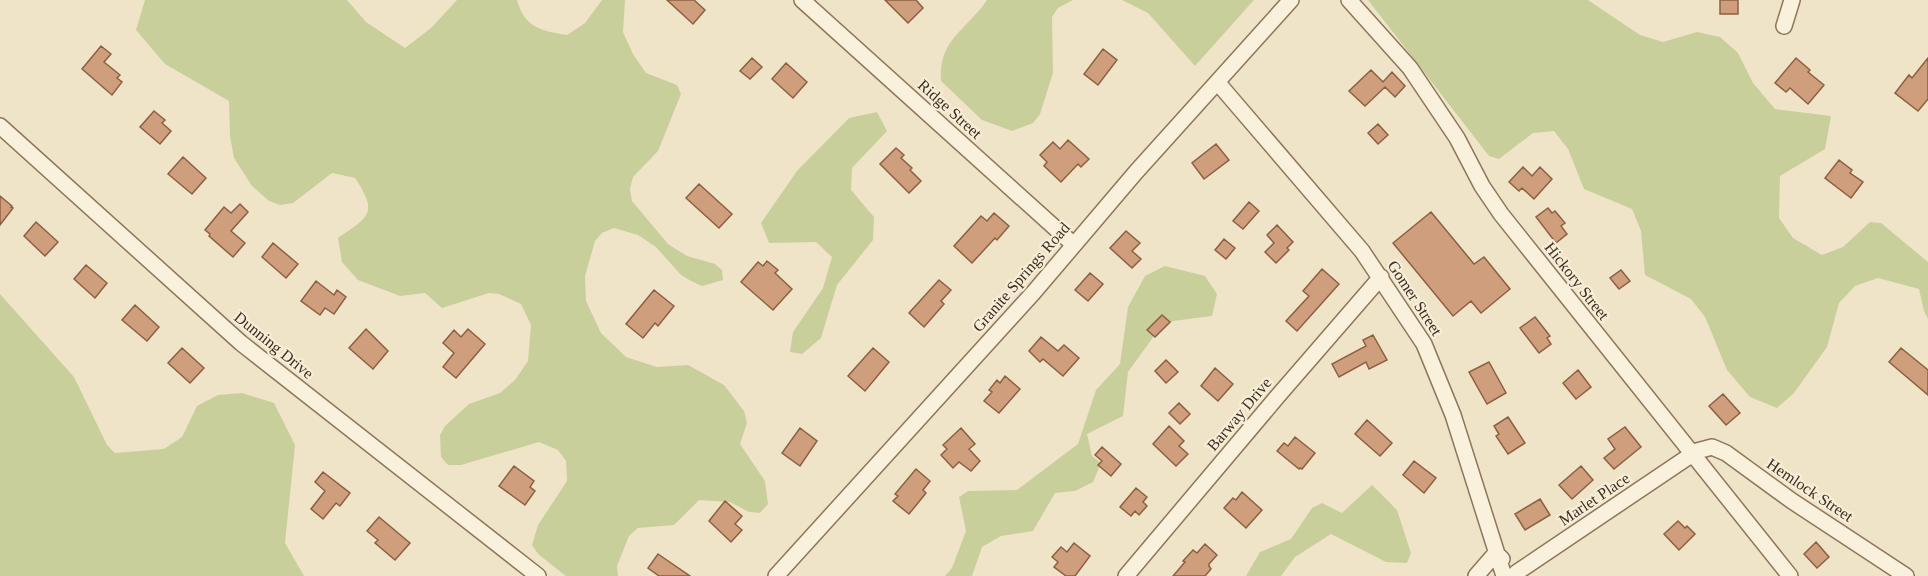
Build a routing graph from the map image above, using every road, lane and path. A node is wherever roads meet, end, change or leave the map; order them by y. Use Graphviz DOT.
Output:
graph roads {
  1 [pos="802,0"];
  2 [pos="1291,0"];
  3 [pos="1349,0"];
  4 [pos="1792,0"];
  5 [pos="1784,26"];
  6 [pos="1218,83"];
  7 [pos="0,126"];
  8 [pos="1074,245"];
  9 [pos="1381,277"];
  10 [pos="1692,455"];
  11 [pos="1496,553"];
  12 [pos="1513,575"];
  13 [pos="538,576"];
  14 [pos="776,576"];
  15 [pos="1126,576"];
  16 [pos="1476,576"];
  17 [pos="1790,576"];
  18 [pos="1906,576"];
  1 -- 8 [label="street, Ridge Street"];
  2 -- 6 [label="street, Granite Springs Road"];
  3 -- 10 [label="street, Hickory Street"];
  4 -- 5 [label="street"];
  6 -- 8 [label="street, Granite Springs Road"];
  6 -- 9 [label="street, Gomer Street"];
  7 -- 13 [label="street, Dunning Drive"];
  8 -- 14 [label="street, Granite Springs Road"];
  9 -- 11 [label="street, Gomer Street"];
  9 -- 15 [label="street, Barway Drive"];
  10 -- 12 [label="street, Marlet Place"];
  10 -- 17 [label="street, Hickory Street"];
  10 -- 18 [label="street, Hemlock Street"];
  11 -- 12 [label="street, Gomer Street"];
  11 -- 16 [label="street"];
}
